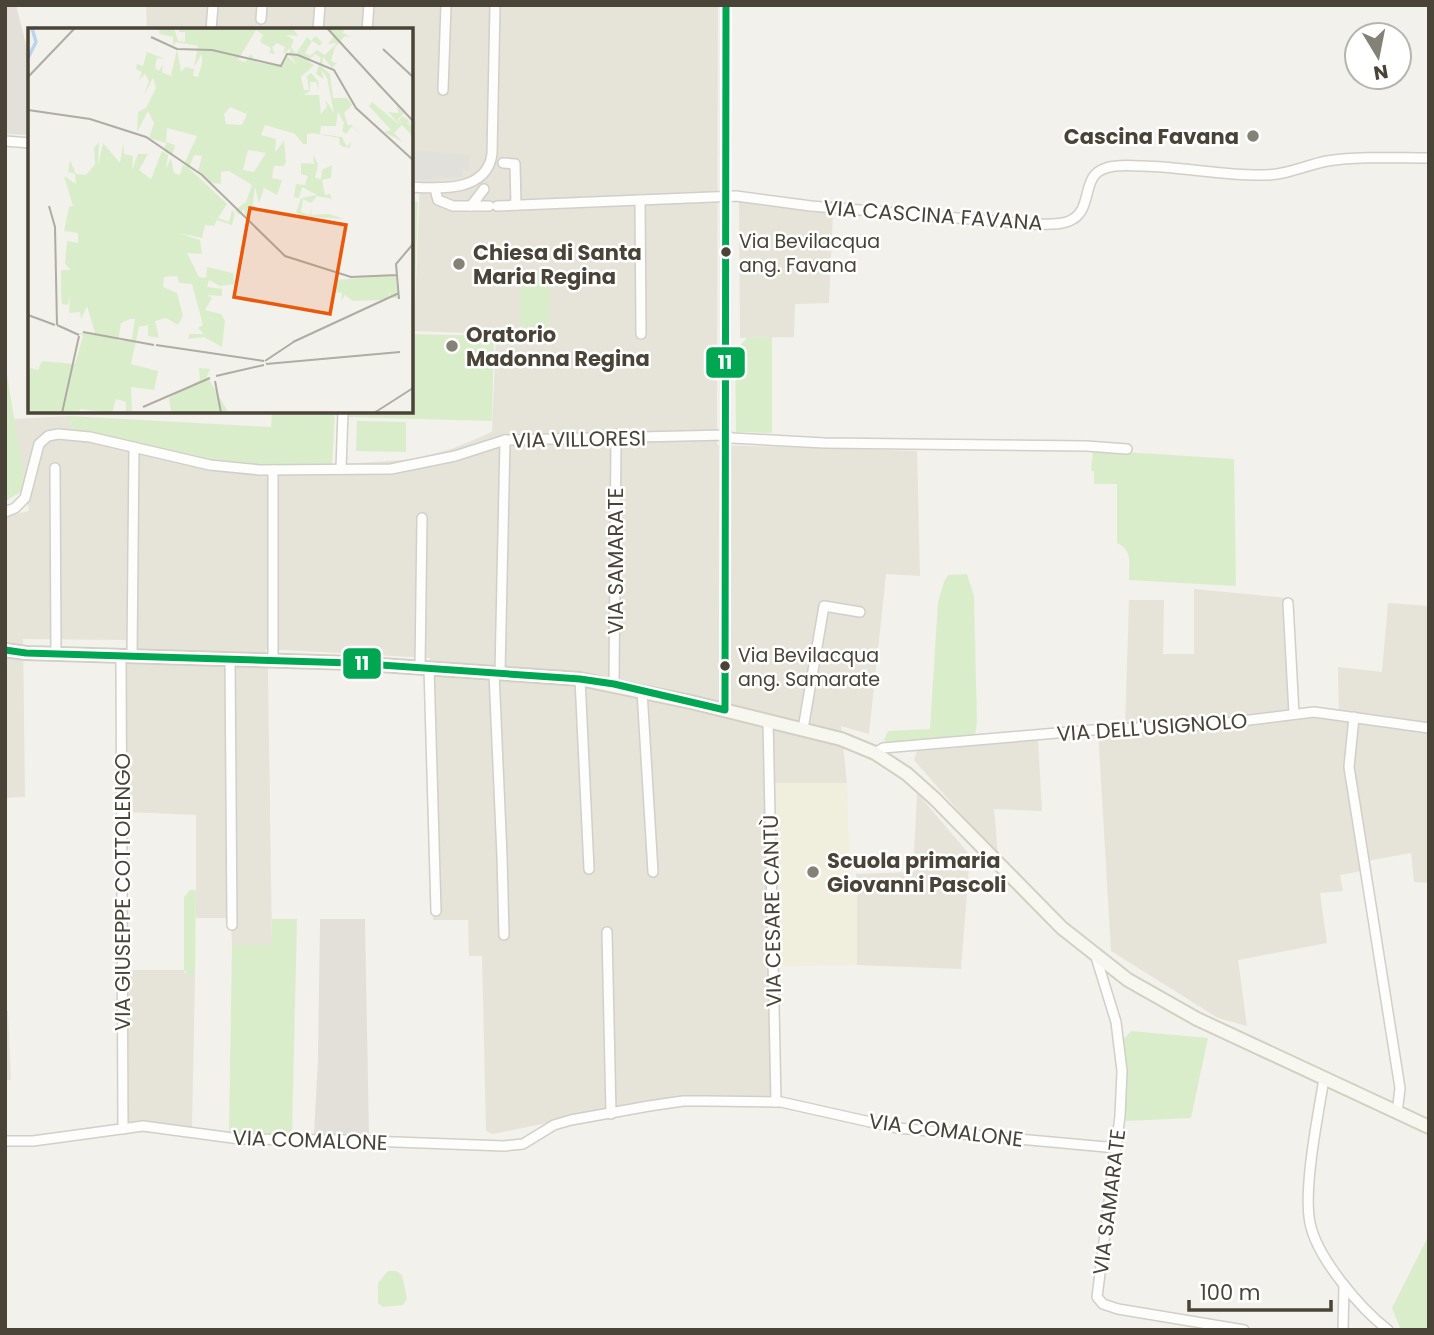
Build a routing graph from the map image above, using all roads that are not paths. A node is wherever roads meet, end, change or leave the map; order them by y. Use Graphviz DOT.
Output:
graph roads {
  1 [pos="214,5"];
  2 [pos="262,5"];
  3 [pos="320,5"];
  4 [pos="369,5"];
  5 [pos="446,5"];
  6 [pos="495,5"];
  7 [pos="726,5"];
  8 [pos="261,19"];
  9 [pos="211,28"];
  10 [pos="318,28"];
  11 [pos="367,28"];
  12 [pos="443,90"];
  13 [pos="5,141"];
  14 [pos="28,143"];
  15 [pos="1429,158"];
  16 [pos="503,163"];
  17 [pos="413,187"];
  18 [pos="484,189"];
  19 [pos="436,193"];
  20 [pos="724,198"];
  21 [pos="640,200"];
  22 [pos="516,205"];
  23 [pos="471,206"];
  24 [pos="641,334"];
  25 [pos="342,413"];
  26 [pos="726,435"];
  27 [pos="616,438"];
  28 [pos="505,440"];
  29 [pos="134,447"];
  30 [pos="1126,449"];
  31 [pos="55,468"];
  32 [pos="341,469"];
  33 [pos="274,470"];
  34 [pos="5,512"];
  35 [pos="422,518"];
  36 [pos="1288,603"];
  37 [pos="860,612"];
  38 [pos="5,650"];
  39 [pos="56,654"];
  40 [pos="127,656"];
  41 [pos="230,659"];
  42 [pos="273,660"];
  43 [pos="425,668"];
  44 [pos="497,673"];
  45 [pos="580,679"];
  46 [pos="614,684"];
  47 [pos="642,691"];
  48 [pos="725,710"];
  49 [pos="1294,714"];
  50 [pos="1354,717"];
  51 [pos="768,720"];
  52 [pos="1429,728"];
  53 [pos="803,729"];
  54 [pos="874,752"];
  55 [pos="589,869"];
  56 [pos="653,872"];
  57 [pos="436,911"];
  58 [pos="232,925"];
  59 [pos="607,932"];
  60 [pos="504,935"];
  61 [pos="1096,957"];
  62 [pos="1324,1079"];
  63 [pos="776,1102"];
  64 [pos="1397,1113"];
  65 [pos="611,1114"];
  66 [pos="1429,1127"];
  67 [pos="123,1129"];
  68 [pos="5,1141"];
  69 [pos="1116,1145"];
  70 [pos="1344,1285"];
  71 [pos="1244,1330"];
  72 [pos="1343,1330"];
  73 [pos="1388,1330"];
  1 -- 9 [label="street"];
  2 -- 8 [label="street"];
  3 -- 10 [label="street"];
  4 -- 11 [label="street"];
  5 -- 12 [label="street"];
  6 -- 17 [label="street"];
  7 -- 20 [label="street"];
  13 -- 14 [label="street"];
  15 -- 20 [label="street, VIA CASCINA FAVANA"];
  16 -- 22 [label="street"];
  18 -- 23 [label="street"];
  19 -- 23 [label="street, VIA CASCINA FAVANA"];
  20 -- 21 [label="street, VIA CASCINA FAVANA"];
  20 -- 26 [label="street"];
  21 -- 22 [label="street, VIA CASCINA FAVANA"];
  21 -- 24 [label="street"];
  22 -- 23 [label="street, VIA CASCINA FAVANA"];
  25 -- 32 [label="street"];
  26 -- 27 [label="street, VIA VILLORESI"];
  26 -- 30 [label="street, VIA VILLORESI"];
  26 -- 48 [label="street"];
  27 -- 28 [label="street, VIA VILLORESI"];
  27 -- 46 [label="street, VIA SAMARATE"];
  28 -- 32 [label="street, VIA VILLORESI"];
  28 -- 44 [label="street"];
  29 -- 33 [label="street, VIA VILLORESI"];
  29 -- 34 [label="street, VIA VILLORESI"];
  29 -- 40 [label="street"];
  31 -- 39 [label="street"];
  32 -- 33 [label="street, VIA VILLORESI"];
  33 -- 42 [label="street"];
  35 -- 43 [label="street"];
  36 -- 49 [label="street"];
  37 -- 53 [label="street"];
  38 -- 39 [label="street"];
  39 -- 40 [label="street"];
  40 -- 41 [label="street"];
  40 -- 67 [label="street, VIA GIUSEPPE COTTOLENGO"];
  41 -- 42 [label="street"];
  41 -- 58 [label="street"];
  42 -- 43 [label="street"];
  43 -- 44 [label="street"];
  43 -- 57 [label="street"];
  44 -- 45 [label="street"];
  44 -- 60 [label="street"];
  45 -- 46 [label="street"];
  45 -- 55 [label="street"];
  46 -- 47 [label="street"];
  47 -- 48 [label="street"];
  47 -- 56 [label="street"];
  48 -- 51 [label="street"];
  49 -- 50 [label="street, VIA DELL'USIGNOLO"];
  49 -- 54 [label="street, VIA DELL'USIGNOLO"];
  50 -- 52 [label="street, VIA DELL'USIGNOLO"];
  50 -- 64 [label="street"];
  51 -- 53 [label="street"];
  51 -- 63 [label="street, VIA CESARE CANTÙ"];
  53 -- 54 [label="street"];
  54 -- 61 [label="street"];
  59 -- 65 [label="street"];
  61 -- 62 [label="street"];
  61 -- 69 [label="street, VIA SAMARATE"];
  62 -- 64 [label="street"];
  62 -- 70 [label="street"];
  63 -- 65 [label="street, VIA COMALONE"];
  63 -- 69 [label="street, VIA COMALONE"];
  64 -- 66 [label="street"];
  65 -- 67 [label="street, VIA COMALONE"];
  67 -- 68 [label="street, VIA COMALONE"];
  69 -- 71 [label="street, VIA SAMARATE"];
  70 -- 72 [label="street"];
  70 -- 73 [label="street"];
}
